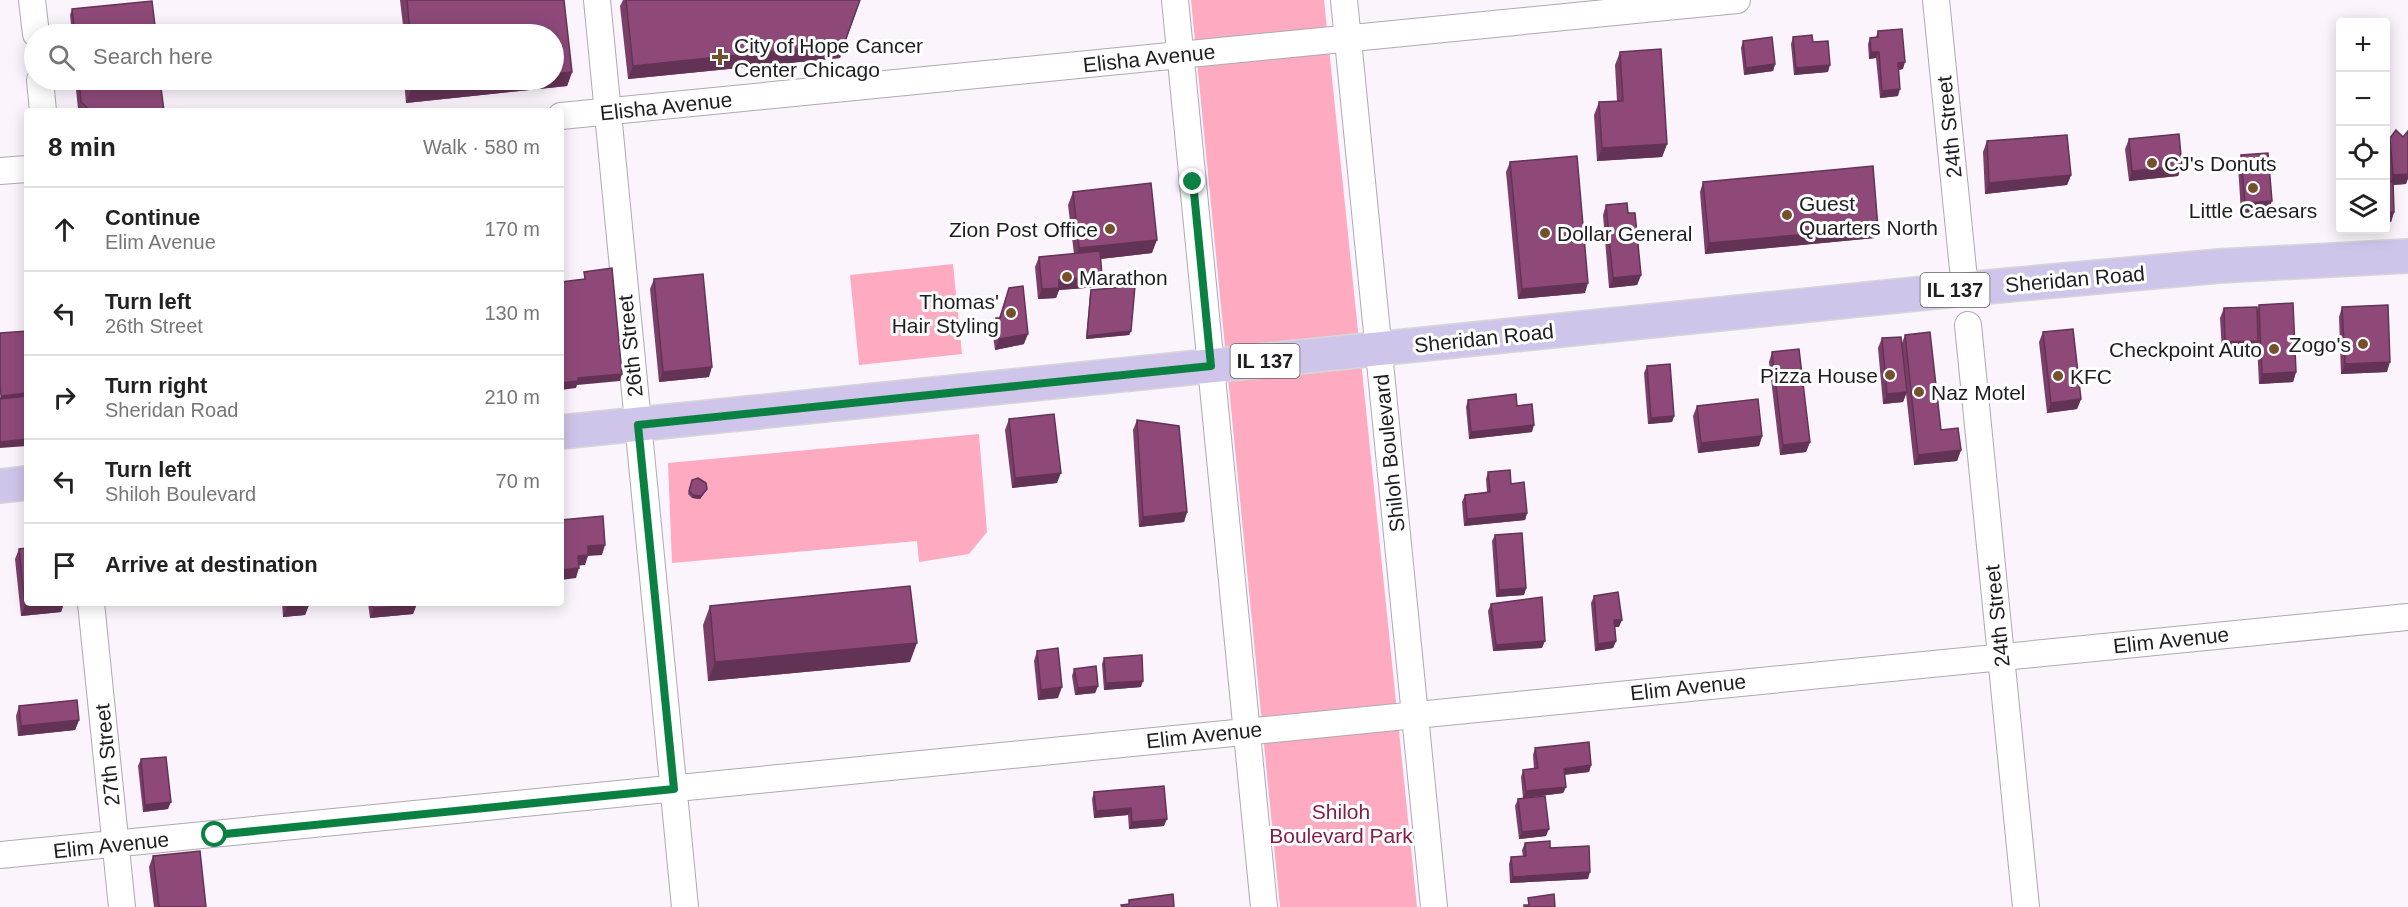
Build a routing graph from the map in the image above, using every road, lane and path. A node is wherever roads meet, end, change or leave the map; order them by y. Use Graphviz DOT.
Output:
graph roads {
  1 [pos="33,0"];
  2 [pos="597,0"];
  3 [pos="1175,0"];
  4 [pos="1344,0"];
  5 [pos="1737,0"];
  6 [pos="1936,0"];
  7 [pos="35,24"];
  8 [pos="1348,38"];
  9 [pos="1181,55"];
  10 [pos="41,90"];
  11 [pos="43,108"];
  12 [pos="608,111"];
  13 [pos="564,116"];
  14 [pos="24,168"];
  15 [pos="0,171"];
  16 [pos="2408,256"];
  17 [pos="1965,289"];
  18 [pos="1968,325"];
  19 [pos="1379,349"];
  20 [pos="1211,366"];
  21 [pos="638,425"];
  22 [pos="564,432"];
  23 [pos="24,483"];
  24 [pos="0,486"];
  25 [pos="92,606"];
  26 [pos="2408,617"];
  27 [pos="2001,657"];
  28 [pos="1415,714"];
  29 [pos="1247,731"];
  30 [pos="674,789"];
  31 [pos="116,844"];
  32 [pos="0,855"];
  33 [pos="122,907"];
  34 [pos="685,907"];
  35 [pos="1264,907"];
  36 [pos="1434,907"];
  37 [pos="2026,907"];
  1 -- 7 [label="street"];
  2 -- 12 [label="street, 26th Street"];
  3 -- 9 [label="street"];
  4 -- 8 [label="street, Shiloh Boulevard"];
  5 -- 8 [label="street, Elisha Avenue"];
  6 -- 17 [label="street, 24th Street"];
  8 -- 9 [label="street, Elisha Avenue"];
  8 -- 19 [label="street, Shiloh Boulevard"];
  9 -- 12 [label="street, Elisha Avenue"];
  9 -- 20 [label="street"];
  10 -- 11 [label="street"];
  12 -- 13 [label="street, Elisha Avenue"];
  12 -- 21 [label="street, 26th Street"];
  14 -- 15 [label="street"];
  16 -- 17 [label="main road, Sheridan Road / IL 137"];
  17 -- 19 [label="main road, Sheridan Road / IL 137"];
  18 -- 27 [label="street, 24th Street"];
  19 -- 20 [label="main road, Sheridan Road / IL 137"];
  19 -- 28 [label="street, Shiloh Boulevard"];
  20 -- 21 [label="main road, Sheridan Road / IL 137"];
  20 -- 29 [label="street"];
  21 -- 22 [label="main road, Sheridan Road / IL 137"];
  21 -- 30 [label="street, 26th Street"];
  23 -- 24 [label="main road"];
  25 -- 31 [label="street, 27th Street"];
  26 -- 27 [label="street, Elim Avenue"];
  27 -- 28 [label="street, Elim Avenue"];
  27 -- 37 [label="street, 24th Street"];
  28 -- 29 [label="street, Elim Avenue"];
  28 -- 36 [label="street, Shiloh Boulevard"];
  29 -- 30 [label="street, Elim Avenue"];
  29 -- 35 [label="street"];
  30 -- 31 [label="street, Elim Avenue"];
  30 -- 34 [label="street, 26th Street"];
  31 -- 32 [label="street, Elim Avenue"];
  31 -- 33 [label="street, 27th Street"];
}
